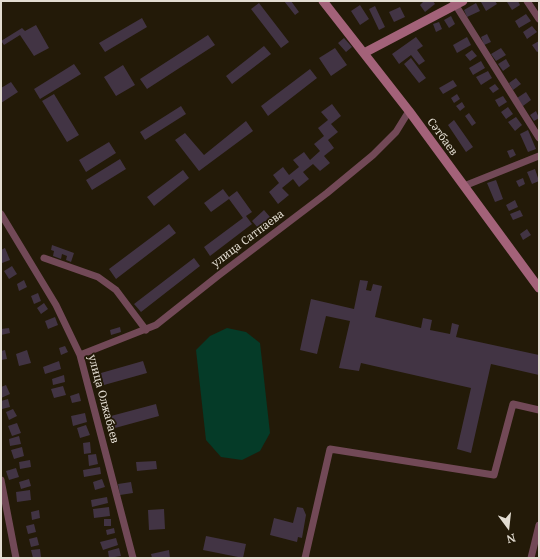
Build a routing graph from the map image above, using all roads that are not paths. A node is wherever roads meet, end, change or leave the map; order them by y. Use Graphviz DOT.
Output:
graph roads {
  1 [pos="323,1"];
  2 [pos="527,1"];
  3 [pos="457,2"];
  4 [pos="539,19"];
  5 [pos="364,52"];
  6 [pos="409,111"];
  7 [pos="539,138"];
  8 [pos="539,156"];
  9 [pos="464,186"];
  10 [pos="1,214"];
  11 [pos="44,258"];
  12 [pos="539,288"];
  13 [pos="146,330"];
  14 [pos="80,355"];
  15 [pos="539,410"];
  16 [pos="1,480"];
  17 [pos="539,526"];
  18 [pos="16,558"];
  19 [pos="133,558"];
  20 [pos="305,558"];
  21 [pos="531,558"];
  1 -- 5 [label="street, Сәтбаев"];
  2 -- 4 [label="street"];
  3 -- 5 [label="street"];
  3 -- 7 [label="street"];
  5 -- 6 [label="street, Сәтбаев"];
  6 -- 9 [label="street, Сәтбаев"];
  6 -- 13 [label="street, улица Сатпаева"];
  8 -- 9 [label="street"];
  9 -- 12 [label="street, Сәтбаев"];
  10 -- 14 [label="street, улица Олжабаев"];
  11 -- 13 [label="street"];
  13 -- 14 [label="street, улица Сатпаева"];
  14 -- 19 [label="street, улица Олжабаев"];
  15 -- 20 [label="street"];
  16 -- 18 [label="street"];
  17 -- 21 [label="street"];
}
